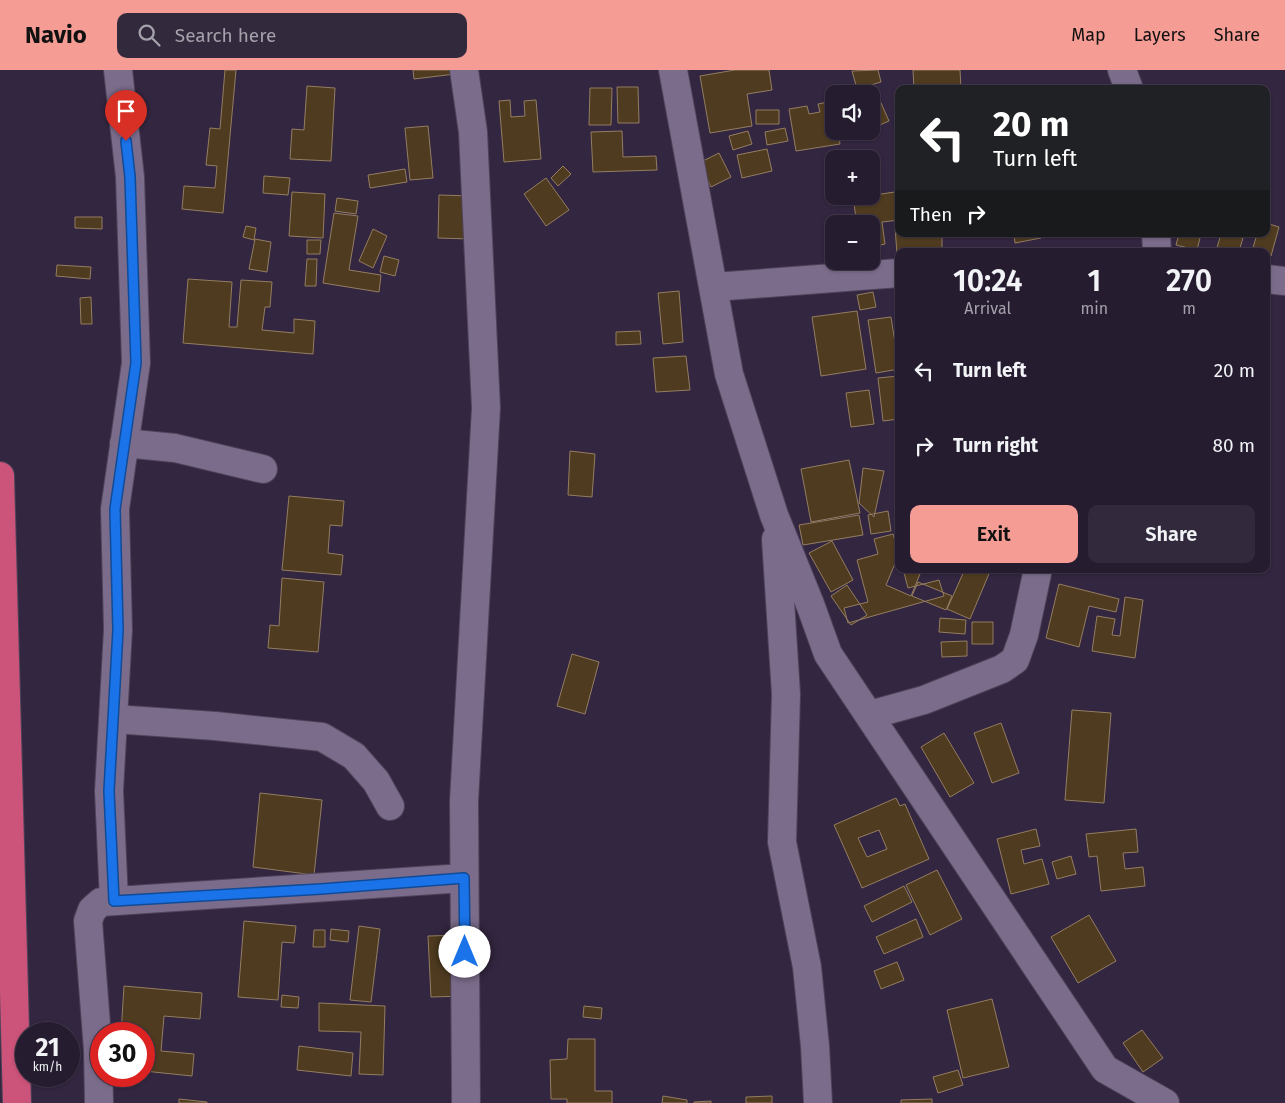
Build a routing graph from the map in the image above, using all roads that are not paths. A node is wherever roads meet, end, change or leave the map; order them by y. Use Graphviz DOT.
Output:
graph roads {
  1 [pos="118,70"];
  2 [pos="464,70"];
  3 [pos="673,70"];
  4 [pos="1122,70"];
  5 [pos="1128,85"];
  6 [pos="895,273"];
  7 [pos="1270,279"];
  8 [pos="1285,281"];
  9 [pos="714,287"];
  10 [pos="124,443"];
  11 [pos="263,469"];
  12 [pos="0,476"];
  13 [pos="774,515"];
  14 [pos="1037,573"];
  15 [pos="870,715"];
  16 [pos="114,720"];
  17 [pos="390,806"];
  18 [pos="464,878"];
  19 [pos="114,901"];
  20 [pos="1104,1069"];
  21 [pos="17,1103"];
  22 [pos="99,1103"];
  23 [pos="466,1103"];
  24 [pos="818,1103"];
  25 [pos="1126,1103"];
  26 [pos="1164,1103"];
  1 -- 10 [label="street"];
  2 -- 18 [label="street"];
  3 -- 9 [label="street"];
  4 -- 5 [label="street"];
  6 -- 9 [label="street"];
  7 -- 8 [label="street"];
  9 -- 13 [label="street"];
  10 -- 11 [label="street"];
  10 -- 16 [label="street"];
  12 -- 21 [label="highway"];
  13 -- 15 [label="street"];
  13 -- 24 [label="street"];
  14 -- 15 [label="street"];
  15 -- 20 [label="street"];
  16 -- 17 [label="street"];
  16 -- 19 [label="street"];
  18 -- 19 [label="street"];
  18 -- 23 [label="street"];
  19 -- 22 [label="street"];
  20 -- 25 [label="street"];
  20 -- 26 [label="street"];
}
